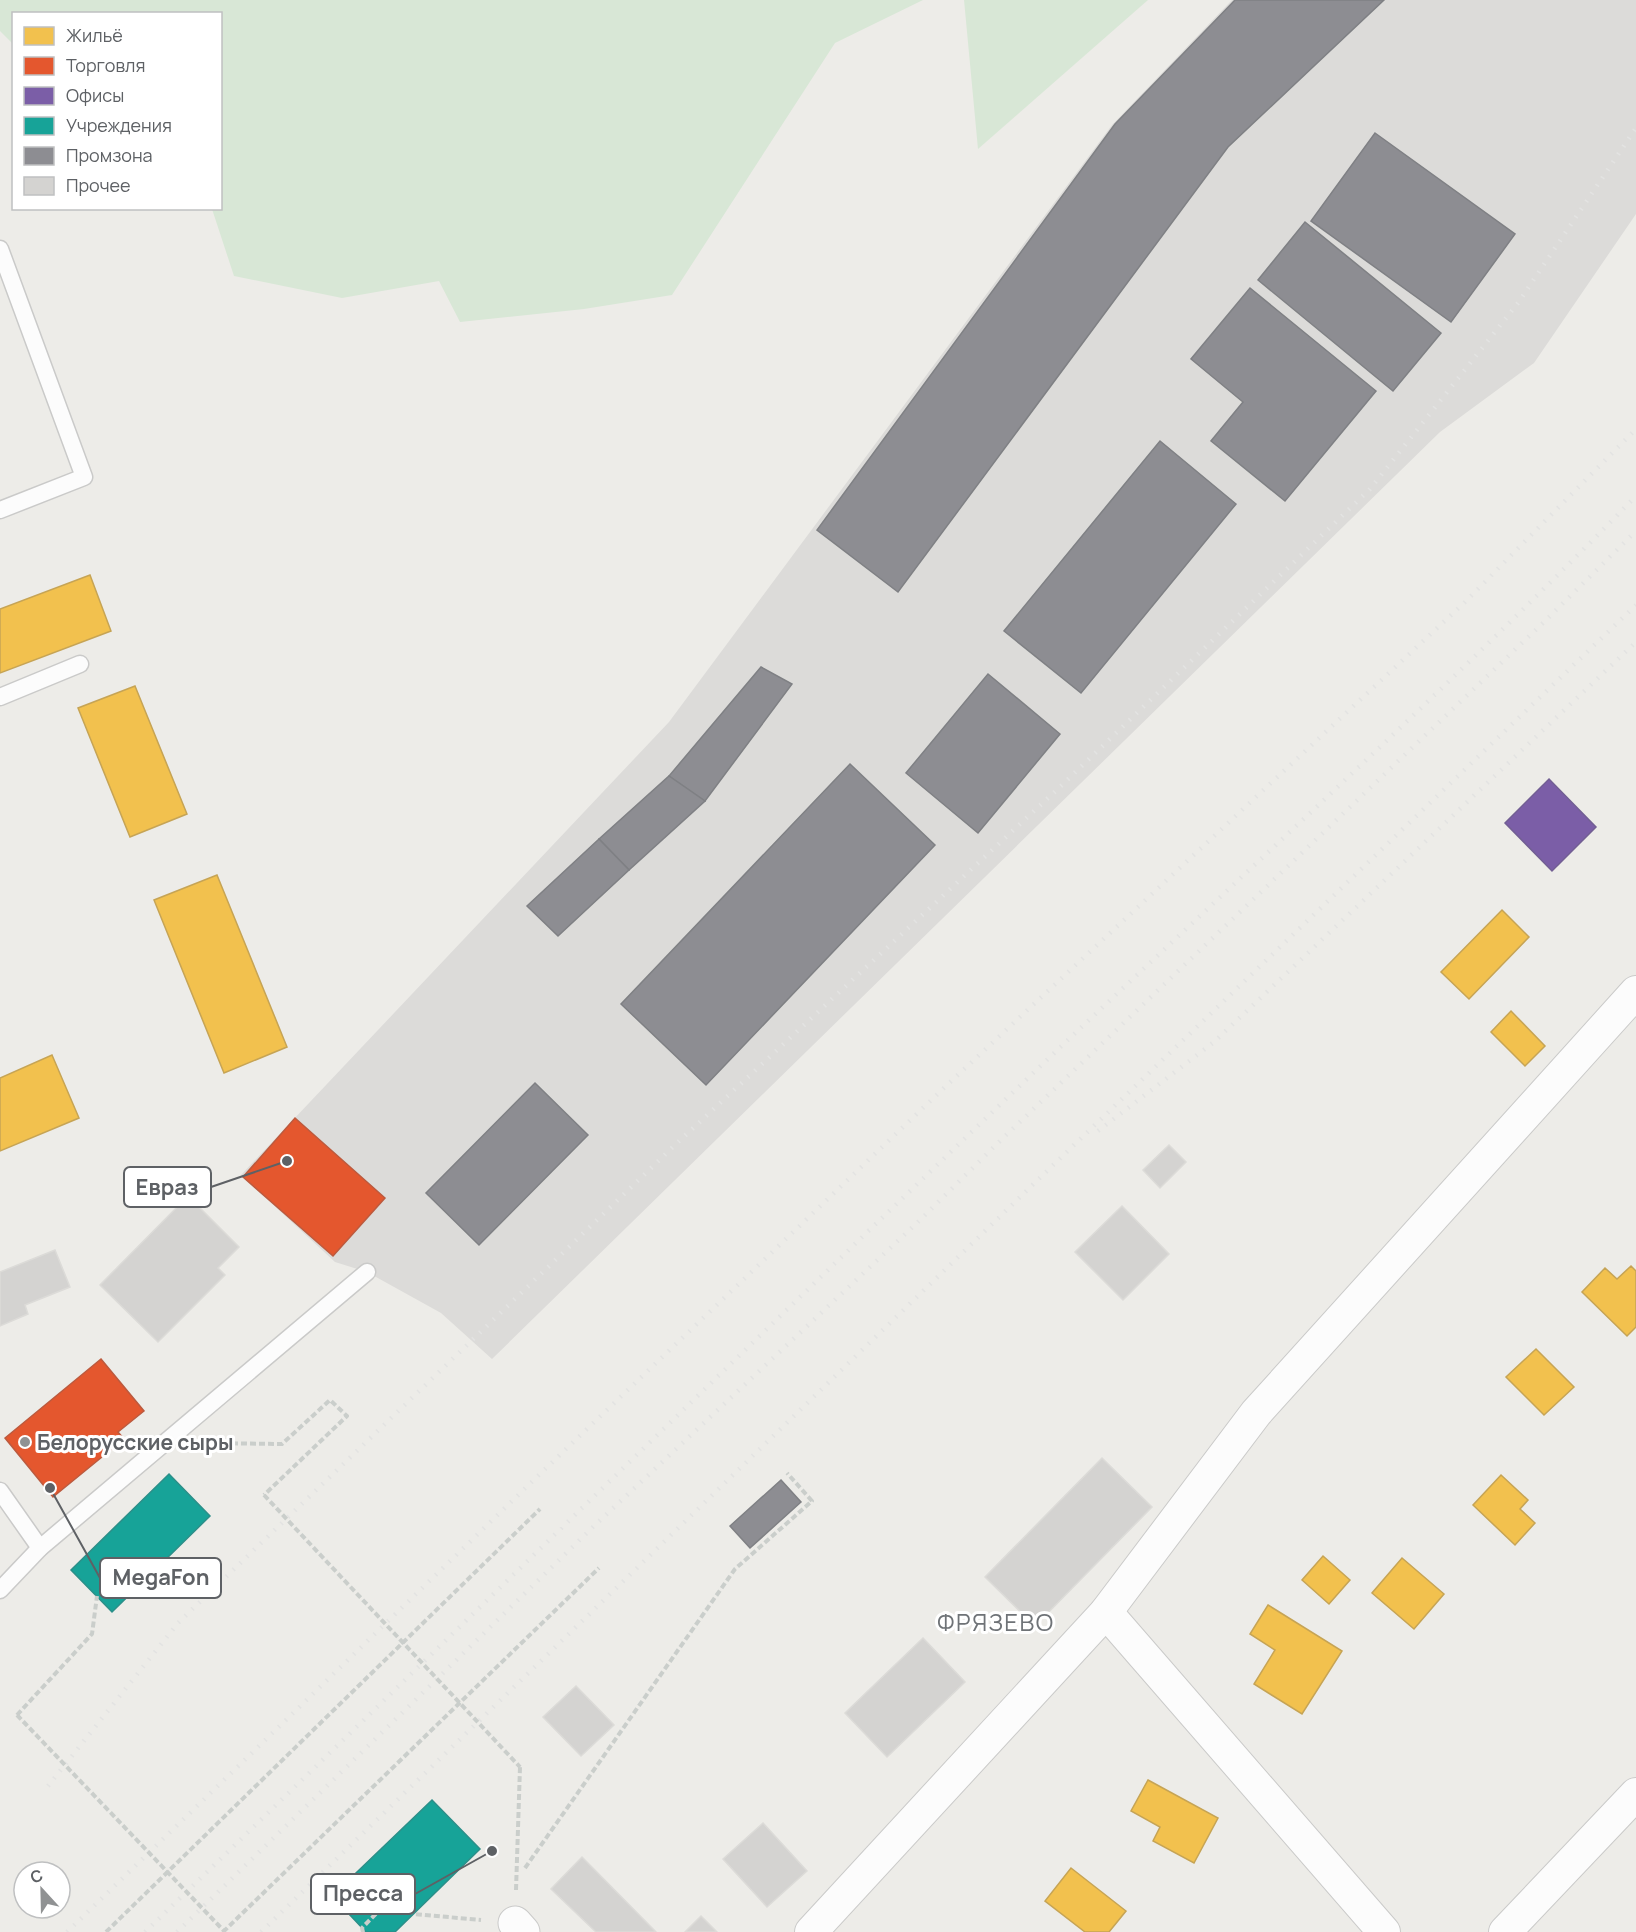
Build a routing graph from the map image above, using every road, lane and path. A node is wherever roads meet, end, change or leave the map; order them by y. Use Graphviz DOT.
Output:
graph roads {
  1 [pos="0,249"];
  2 [pos="0,510"];
  3 [pos="80,664"];
  4 [pos="0,697"];
  5 [pos="1636,992"];
  6 [pos="367,1272"];
  7 [pos="166,1442"];
  8 [pos="787,1473"];
  9 [pos="0,1491"];
  10 [pos="540,1509"];
  11 [pos="40,1548"];
  12 [pos="599,1568"];
  13 [pos="0,1590"];
  14 [pos="97,1596"];
  15 [pos="1106,1612"];
  16 [pos="1636,1794"];
  17 [pos="525,1868"];
  18 [pos="168,1872"];
  19 [pos="519,1928"];
  20 [pos="106,1932"];
  21 [pos="224,1932"];
  22 [pos="363,1932"];
  23 [pos="811,1932"];
  24 [pos="1384,1932"];
  25 [pos="1505,1932"];
  1 -- 2 [label="lane"];
  3 -- 4 [label="lane"];
  5 -- 15 [label="street"];
  6 -- 7 [label="lane"];
  7 -- 11 [label="lane"];
  7 -- 19 [label="path, bridge"];
  8 -- 17 [label="path"];
  9 -- 11 [label="lane"];
  10 -- 18 [label="path"];
  11 -- 13 [label="lane"];
  12 -- 21 [label="path"];
  14 -- 18 [label="path, bridge"];
  15 -- 23 [label="street"];
  15 -- 24 [label="street"];
  16 -- 25 [label="street"];
  18 -- 20 [label="path"];
  18 -- 21 [label="path, bridge"];
  19 -- 22 [label="path"];
}
